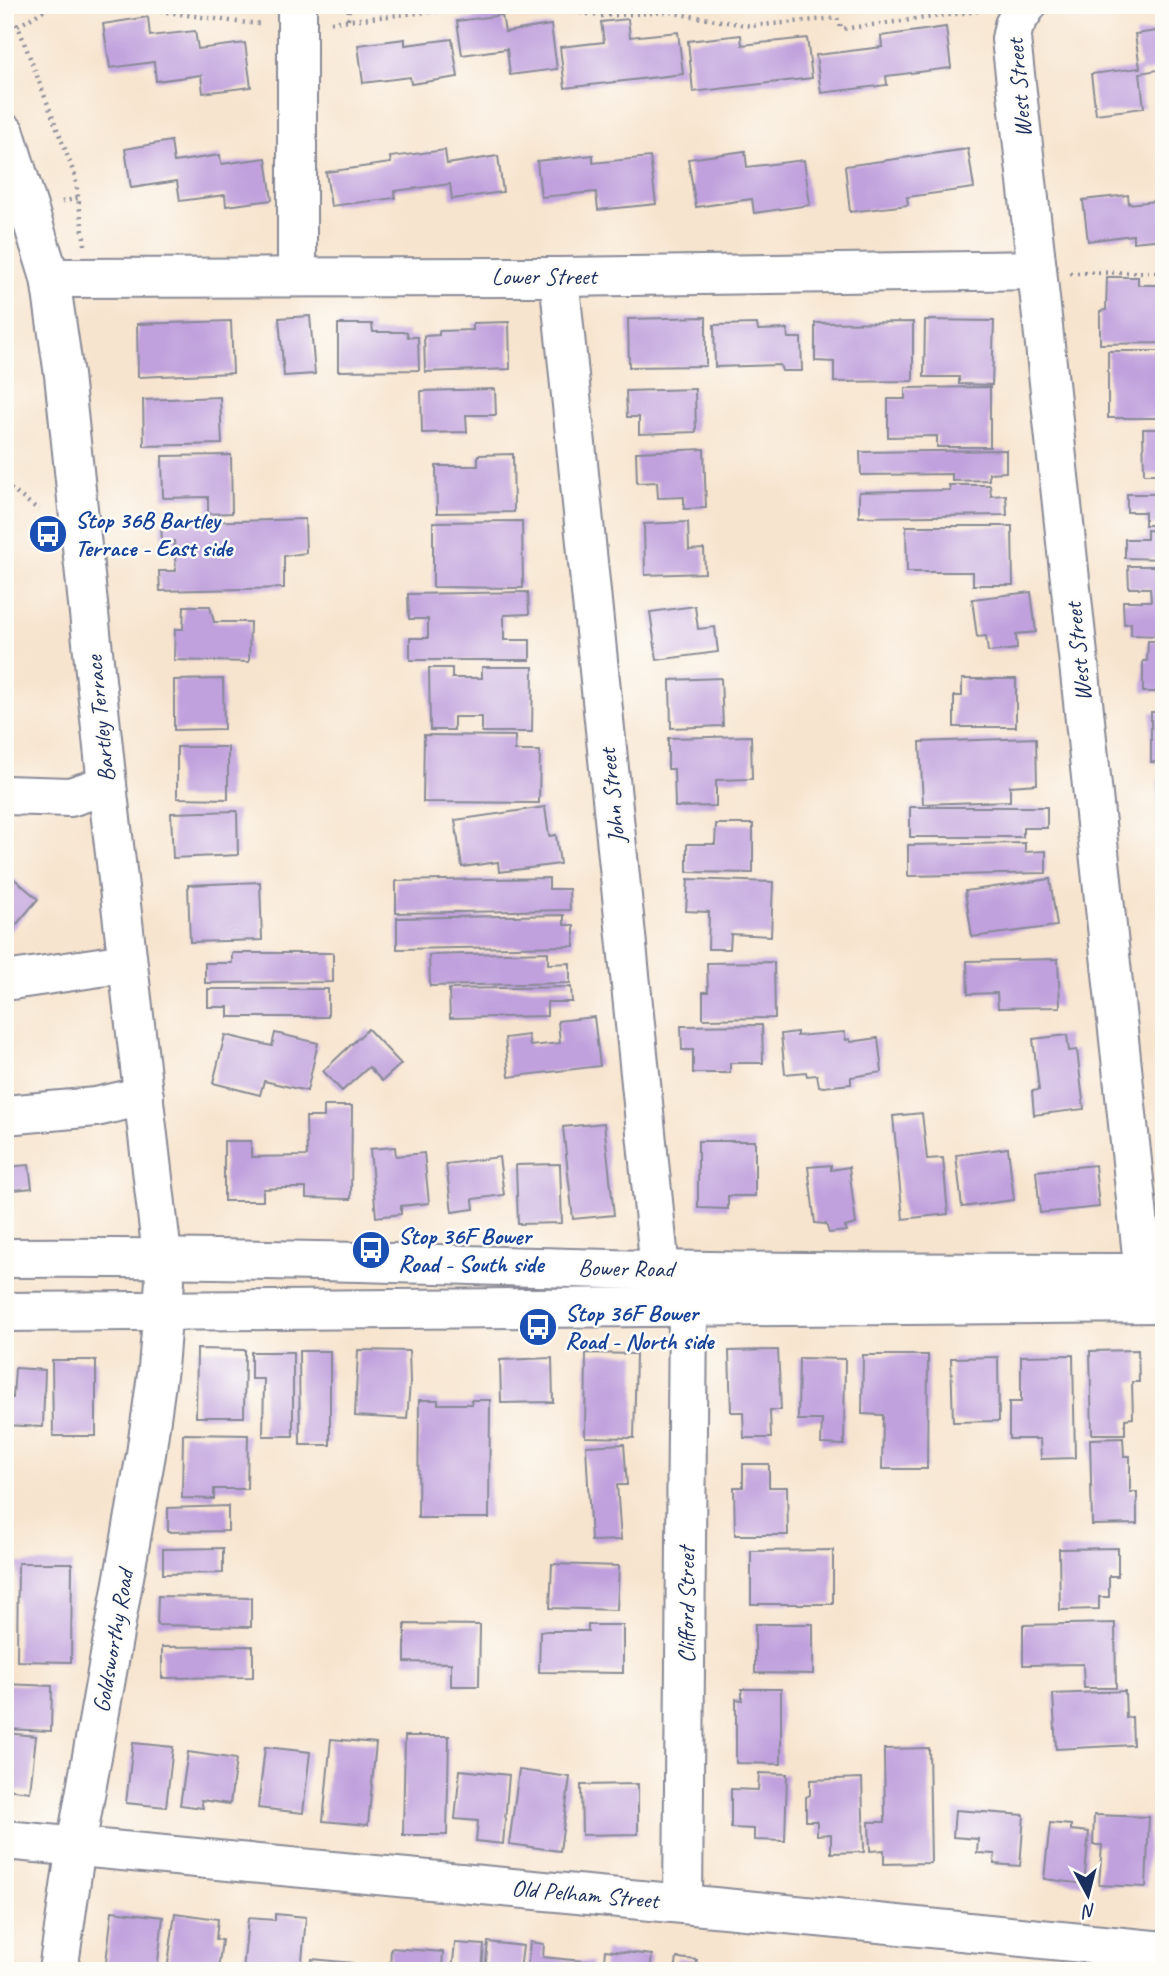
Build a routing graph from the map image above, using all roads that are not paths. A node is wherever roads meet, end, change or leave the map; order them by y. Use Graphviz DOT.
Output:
graph roads {
  1 [pos="297,5"];
  2 [pos="1027,5"];
  3 [pos="5,133"];
  4 [pos="1052,272"];
  5 [pos="559,276"];
  6 [pos="297,277"];
  7 [pos="50,278"];
  8 [pos="107,785"];
  9 [pos="5,795"];
  10 [pos="127,962"];
  11 [pos="5,981"];
  12 [pos="144,1096"];
  13 [pos="5,1115"];
  14 [pos="163,1257"];
  15 [pos="5,1258"];
  16 [pos="660,1270"];
  17 [pos="1155,1288"];
  18 [pos="688,1306"];
  19 [pos="163,1310"];
  20 [pos="5,1312"];
  21 [pos="5,1840"];
  22 [pos="76,1846"];
  23 [pos="683,1904"];
  24 [pos="1164,1951"];
  25 [pos="58,1971"];
  1 -- 6 [label="street"];
  2 -- 4 [label="street, West Street"];
  3 -- 7 [label="street, Bartley Terrace"];
  4 -- 5 [label="street, Lower Street"];
  4 -- 17 [label="street, West Street"];
  5 -- 6 [label="street, Lower Street"];
  5 -- 16 [label="street, John Street"];
  6 -- 7 [label="street, Lower Street"];
  7 -- 8 [label="street, Bartley Terrace"];
  8 -- 9 [label="street"];
  8 -- 10 [label="street, Bartley Terrace"];
  10 -- 11 [label="street"];
  10 -- 12 [label="street, Bartley Terrace"];
  12 -- 13 [label="street"];
  12 -- 14 [label="street, Bartley Terrace"];
  14 -- 15 [label="street, Bower Road"];
  14 -- 16 [label="street, Bower Road"];
  14 -- 19 [label="street, Bartley Terrace"];
  16 -- 17 [label="street, Bower Road"];
  16 -- 18 [label="street"];
  17 -- 18 [label="street, Bower Road"];
  18 -- 19 [label="street, Bower Road"];
  18 -- 23 [label="street, Clifford Street"];
  19 -- 20 [label="street, Bower Road"];
  19 -- 22 [label="street, Goldsworthy Road"];
  21 -- 22 [label="street, Old Pelham Street"];
  22 -- 23 [label="street, Old Pelham Street"];
  22 -- 25 [label="street, Goldsworthy Road"];
  23 -- 24 [label="street, Old Pelham Street"];
}
